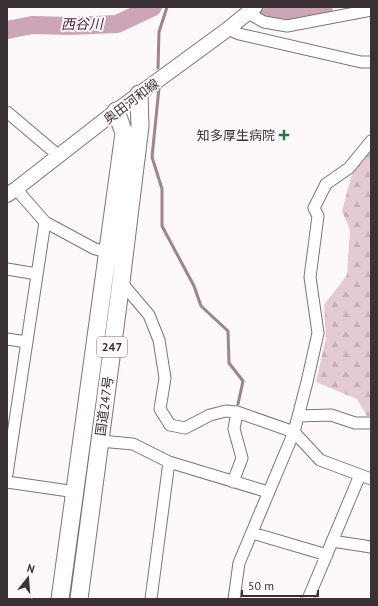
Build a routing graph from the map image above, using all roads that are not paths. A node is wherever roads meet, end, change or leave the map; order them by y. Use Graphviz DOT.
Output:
graph roads {
  1 [pos="371,10"];
  2 [pos="243,17"];
  3 [pos="371,62"];
  4 [pos="140,94"];
  5 [pos="116,111"];
  6 [pos="7,112"];
  7 [pos="371,141"];
  8 [pos="58,156"];
  9 [pos="11,192"];
  10 [pos="45,222"];
  11 [pos="108,252"];
  12 [pos="7,270"];
  13 [pos="37,274"];
  14 [pos="121,282"];
  15 [pos="7,339"];
  16 [pos="27,342"];
  17 [pos="12,409"];
  18 [pos="237,412"];
  19 [pos="298,416"];
  20 [pos="371,423"];
  21 [pos="294,432"];
  22 [pos="100,441"];
  23 [pos="169,462"];
  24 [pos="7,474"];
  25 [pos="360,475"];
  26 [pos="371,479"];
  27 [pos="7,482"];
  28 [pos="233,482"];
  29 [pos="76,492"];
  30 [pos="268,492"];
  31 [pos="252,533"];
  32 [pos="332,541"];
  33 [pos="371,547"];
  34 [pos="327,555"];
  35 [pos="60,599"];
  36 [pos="79,599"];
  37 [pos="151,599"];
  38 [pos="234,599"];
  39 [pos="308,599"];
  1 -- 2 [label="street"];
  2 -- 3 [label="street"];
  2 -- 4 [label="main road, 奥田河和線"];
  4 -- 5 [label="main road, 奥田河和線"];
  4 -- 14 [label="highway, 国道247号 / 247"];
  5 -- 8 [label="main road, 奥田河和線"];
  5 -- 11 [label="highway, 国道247号 / 247"];
  6 -- 8 [label="street"];
  7 -- 19 [label="street"];
  8 -- 9 [label="main road, 奥田河和線"];
  9 -- 10 [label="street"];
  10 -- 11 [label="street"];
  10 -- 13 [label="street"];
  11 -- 29 [label="highway, 国道247号 / 247"];
  12 -- 13 [label="street"];
  13 -- 16 [label="street"];
  14 -- 18 [label="street"];
  14 -- 22 [label="highway, 国道247号 / 247"];
  15 -- 16 [label="street"];
  16 -- 17 [label="street"];
  17 -- 24 [label="street"];
  18 -- 21 [label="street"];
  18 -- 28 [label="street"];
  19 -- 20 [label="street"];
  19 -- 21 [label="street"];
  21 -- 25 [label="street"];
  21 -- 30 [label="street"];
  22 -- 23 [label="street"];
  22 -- 36 [label="highway, 国道247号 / 247"];
  23 -- 28 [label="street"];
  23 -- 37 [label="street"];
  25 -- 26 [label="street"];
  25 -- 32 [label="street"];
  27 -- 29 [label="street"];
  28 -- 30 [label="street"];
  29 -- 35 [label="highway, 国道247号 / 247"];
  30 -- 31 [label="street"];
  31 -- 34 [label="street"];
  31 -- 38 [label="street"];
  32 -- 33 [label="street"];
  32 -- 34 [label="street"];
  34 -- 39 [label="street"];
}
